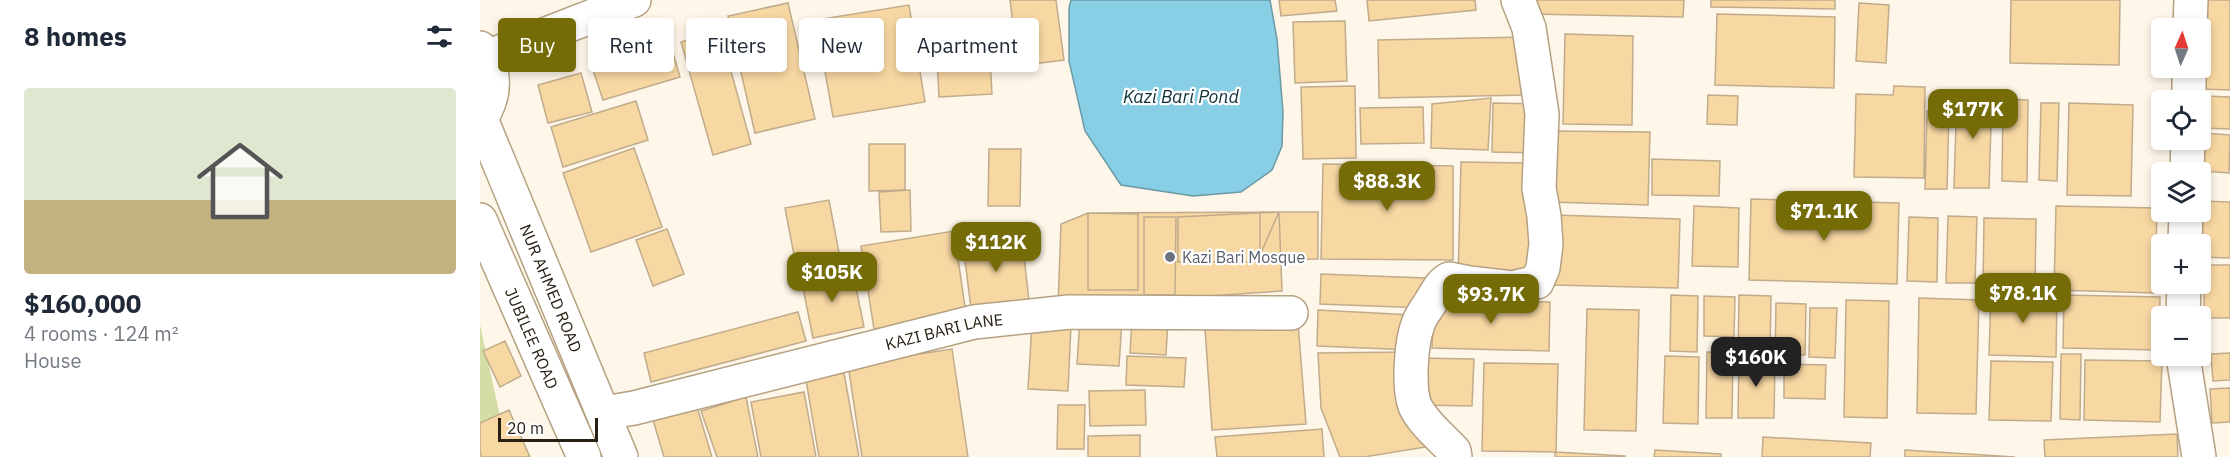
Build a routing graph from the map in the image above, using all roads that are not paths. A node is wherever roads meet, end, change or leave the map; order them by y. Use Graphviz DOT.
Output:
graph roads {
  1 [pos="634,0"];
  2 [pos="1518,0"];
  3 [pos="2191,0"];
  4 [pos="2190,18"];
  5 [pos="483,53"];
  6 [pos="480,119"];
  7 [pos="480,220"];
  8 [pos="1291,314"];
  9 [pos="2184,366"];
  10 [pos="604,413"];
  11 [pos="584,457"];
  12 [pos="621,457"];
  13 [pos="1455,457"];
  14 [pos="2199,457"];
  1 -- 5 [label="street"];
  2 -- 13 [label="street"];
  3 -- 4 [label="street"];
  5 -- 6 [label="street"];
  6 -- 10 [label="street, NUR AHMED ROAD"];
  7 -- 11 [label="street, JUBILEE ROAD"];
  8 -- 10 [label="street, KAZI BARI LANE"];
  9 -- 14 [label="street"];
  10 -- 12 [label="street, NUR AHMED ROAD"];
}
